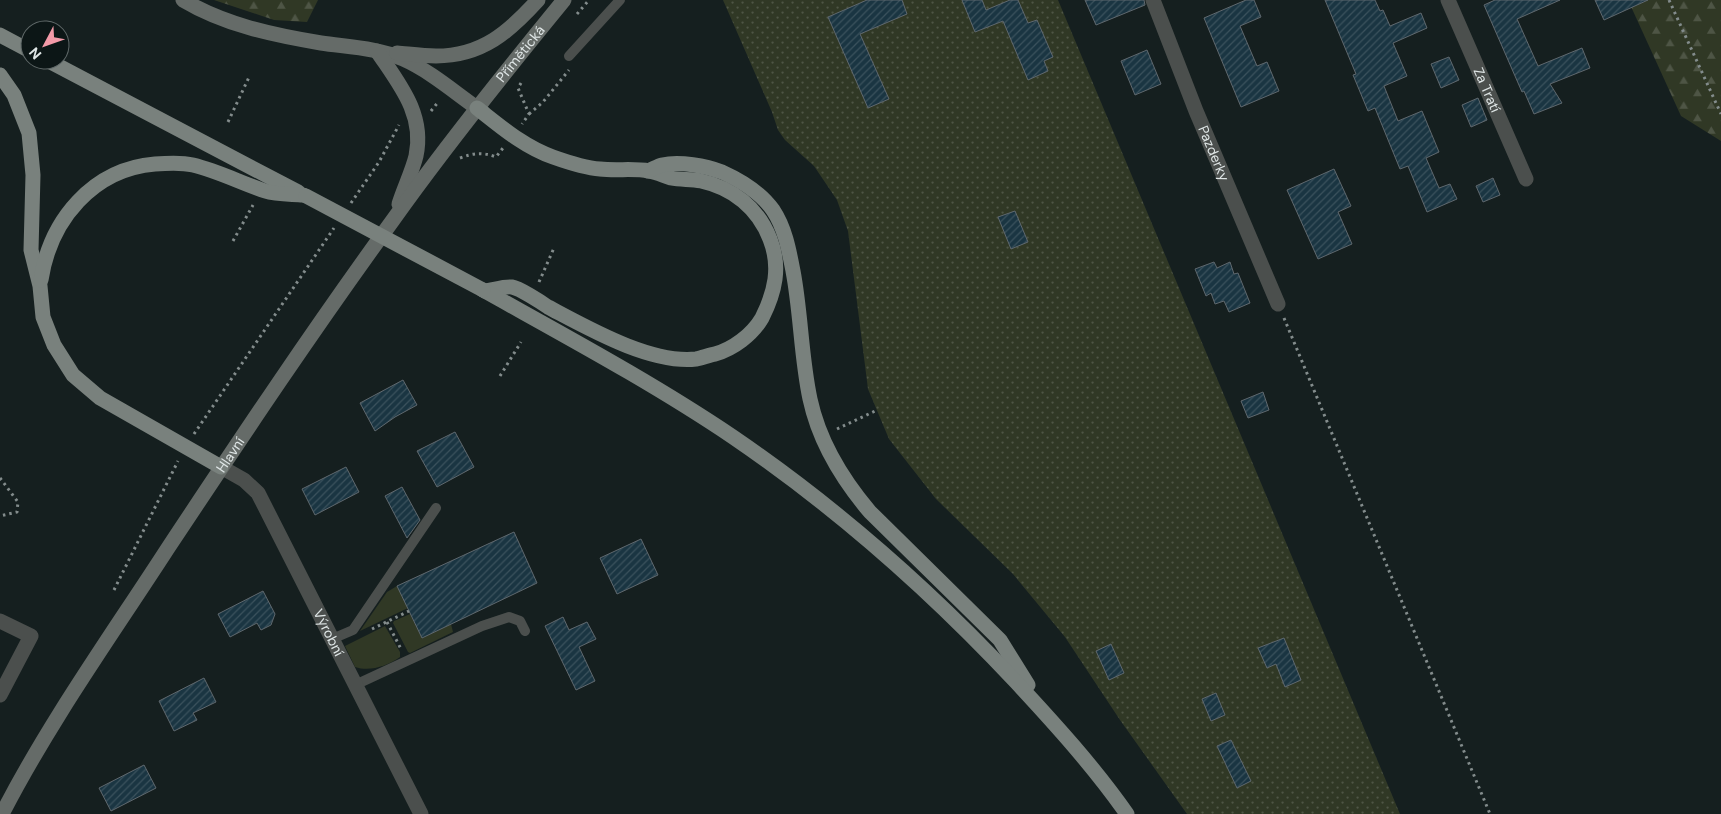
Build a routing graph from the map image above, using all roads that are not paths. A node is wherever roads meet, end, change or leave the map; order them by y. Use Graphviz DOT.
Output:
graph roads {
  1 [pos="183,0"];
  2 [pos="538,0"];
  3 [pos="564,0"];
  4 [pos="620,0"];
  5 [pos="1153,0"];
  6 [pos="1448,0"];
  7 [pos="0,35"];
  8 [pos="20,46"];
  9 [pos="377,51"];
  10 [pos="569,56"];
  11 [pos="66,70"];
  12 [pos="0,75"];
  13 [pos="477,108"];
  14 [pos="648,171"];
  15 [pos="1526,179"];
  16 [pos="305,195"];
  17 [pos="393,219"];
  18 [pos="40,286"];
  19 [pos="484,290"];
  20 [pos="1278,304"];
  21 [pos="221,467"];
  22 [pos="436,508"];
  23 [pos="0,621"];
  24 [pos="525,631"];
  25 [pos="332,639"];
  26 [pos="355,685"];
  27 [pos="0,695"];
  28 [pos="1045,713"];
  29 [pos="2,814"];
  30 [pos="420,814"];
  31 [pos="1127,814"];
  1 -- 9 [label="main road"];
  2 -- 9 [label="main road"];
  3 -- 13 [label="main road, Přímětická"];
  4 -- 10 [label="lane"];
  5 -- 20 [label="street, Pazderky"];
  6 -- 15 [label="street, Za Tratí"];
  7 -- 8 [label="main road"];
  9 -- 13 [label="main road"];
  9 -- 17 [label="main road"];
  11 -- 16 [label="main road"];
  12 -- 18 [label="main road"];
  13 -- 14 [label="main road"];
  13 -- 17 [label="main road, Hlavní"];
  14 -- 19 [label="main road"];
  14 -- 28 [label="main road"];
  16 -- 18 [label="main road"];
  16 -- 19 [label="main road, bridge"];
  17 -- 21 [label="main road, Hlavní"];
  18 -- 21 [label="main road"];
  19 -- 28 [label="main road"];
  21 -- 25 [label="street, Výrobní"];
  21 -- 29 [label="main road, Hlavní"];
  22 -- 25 [label="lane"];
  23 -- 27 [label="street"];
  24 -- 26 [label="lane"];
  25 -- 26 [label="street, Výrobní"];
  26 -- 30 [label="street, Výrobní"];
  28 -- 31 [label="main road"];
}
